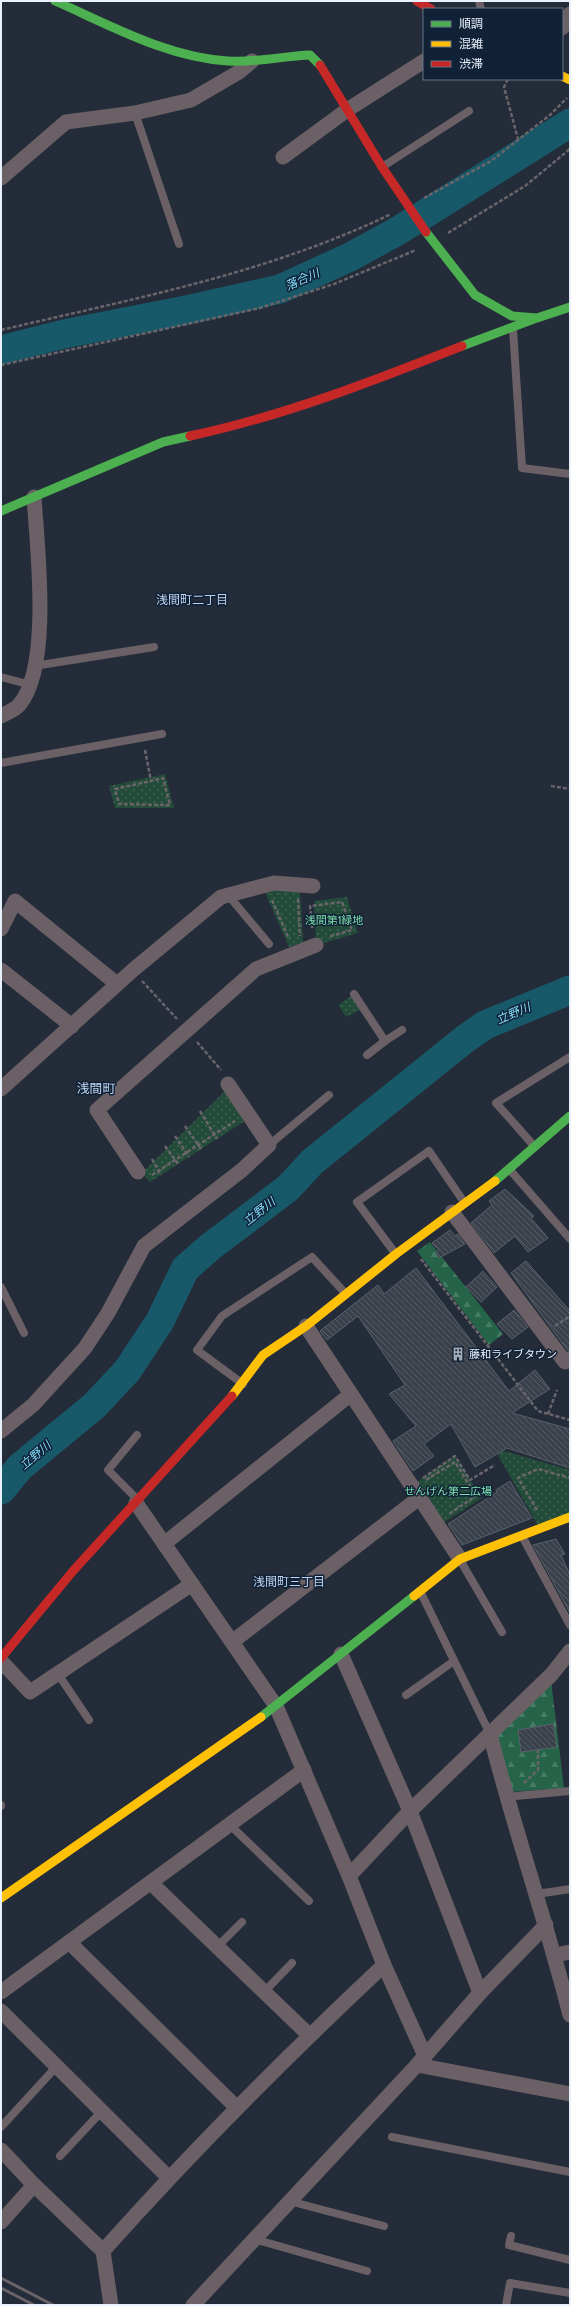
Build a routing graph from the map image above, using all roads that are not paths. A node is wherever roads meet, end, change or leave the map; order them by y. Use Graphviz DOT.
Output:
graph roads {
  1 [pos="55,1"];
  2 [pos="417,1"];
  3 [pos="429,8"];
  4 [pos="570,14"];
  5 [pos="563,26"];
  6 [pos="252,61"];
  7 [pos="423,62"];
  8 [pos="347,110"];
  9 [pos="469,111"];
  10 [pos="135,113"];
  11 [pos="283,157"];
  12 [pos="382,167"];
  13 [pos="1,178"];
  14 [pos="179,244"];
  15 [pos="570,307"];
  16 [pos="537,318"];
  17 [pos="513,328"];
  18 [pos="570,474"];
  19 [pos="34,496"];
  20 [pos="1,511"];
  21 [pos="154,647"];
  22 [pos="34,666"];
  23 [pos="1,677"];
  24 [pos="31,685"];
  25 [pos="1,716"];
  26 [pos="162,734"];
  27 [pos="1,763"];
  28 [pos="313,886"];
  29 [pos="228,895"];
  30 [pos="1,929"];
  31 [pos="318,940"];
  32 [pos="269,944"];
  33 [pos="1,970"];
  34 [pos="117,984"];
  35 [pos="354,994"];
  36 [pos="72,1026"];
  37 [pos="402,1030"];
  38 [pos="385,1041"];
  39 [pos="367,1055"];
  40 [pos="570,1057"];
  41 [pos="228,1084"];
  42 [pos="1,1089"];
  43 [pos="329,1095"];
  44 [pos="570,1116"];
  45 [pos="269,1145"];
  46 [pos="535,1148"];
  47 [pos="510,1170"];
  48 [pos="143,1175"];
  49 [pos="464,1203"];
  50 [pos="452,1212"];
  51 [pos="570,1239"];
  52 [pos="396,1254"];
  53 [pos="1,1287"];
  54 [pos="346,1294"];
  55 [pos="306,1326"];
  56 [pos="24,1333"];
  57 [pos="570,1358"];
  58 [pos="243,1384"];
  59 [pos="351,1394"];
  60 [pos="1,1430"];
  61 [pos="137,1435"];
  62 [pos="419,1498"];
  63 [pos="137,1502"];
  64 [pos="570,1517"];
  65 [pos="521,1536"];
  66 [pos="164,1544"];
  67 [pos="460,1559"];
  68 [pos="192,1584"];
  69 [pos="420,1591"];
  70 [pos="570,1625"];
  71 [pos="502,1632"];
  72 [pos="232,1642"];
  73 [pos="570,1651"];
  74 [pos="341,1654"];
  75 [pos="1,1658"];
  76 [pos="1,1661"];
  77 [pos="454,1661"];
  78 [pos="58,1674"];
  79 [pos="406,1694"];
  80 [pos="276,1706"];
  81 [pos="89,1720"];
  82 [pos="490,1734"];
  83 [pos="304,1770"];
  84 [pos="570,1791"];
  85 [pos="506,1797"];
  86 [pos="410,1811"];
  87 [pos="230,1825"];
  88 [pos="349,1876"];
  89 [pos="151,1884"];
  90 [pos="570,1889"];
  91 [pos="537,1894"];
  92 [pos="1,1898"];
  93 [pos="309,1901"];
  94 [pos="242,1922"];
  95 [pos="546,1925"];
  96 [pos="69,1942"];
  97 [pos="217,1947"];
  98 [pos="570,1952"];
  99 [pos="555,1955"];
  100 [pos="292,1963"];
  101 [pos="384,1966"];
  102 [pos="1,1992"];
  103 [pos="264,1992"];
  104 [pos="480,1993"];
  105 [pos="1,2011"];
  106 [pos="570,2015"];
  107 [pos="309,2035"];
  108 [pos="421,2061"];
  109 [pos="57,2066"];
  110 [pos="570,2094"];
  111 [pos="237,2108"];
  112 [pos="102,2111"];
  113 [pos="1,2127"];
  114 [pos="392,2136"];
  115 [pos="1,2150"];
  116 [pos="60,2156"];
  117 [pos="570,2172"];
  118 [pos="169,2178"];
  119 [pos="34,2185"];
  120 [pos="289,2201"];
  121 [pos="1,2222"];
  122 [pos="384,2226"];
  123 [pos="511,2236"];
  124 [pos="254,2239"];
  125 [pos="103,2251"];
  126 [pos="570,2260"];
  127 [pos="367,2271"];
  128 [pos="570,2293"];
  129 [pos="111,2305"];
  130 [pos="193,2305"];
  131 [pos="506,2305"];
  1 -- 6 [label="street"];
  2 -- 3 [label="street"];
  4 -- 5 [label="street"];
  6 -- 8 [label="street"];
  6 -- 10 [label="street"];
  7 -- 8 [label="street"];
  8 -- 11 [label="street"];
  8 -- 12 [label="street"];
  9 -- 12 [label="lane"];
  10 -- 13 [label="street"];
  10 -- 14 [label="lane"];
  12 -- 16 [label="street"];
  15 -- 16 [label="street"];
  16 -- 17 [label="street"];
  17 -- 18 [label="lane"];
  17 -- 19 [label="street"];
  19 -- 20 [label="street"];
  19 -- 22 [label="street"];
  21 -- 22 [label="lane"];
  22 -- 24 [label="street"];
  23 -- 24 [label="lane"];
  24 -- 25 [label="street"];
  26 -- 27 [label="lane"];
  28 -- 29 [label="street"];
  29 -- 32 [label="lane"];
  29 -- 34 [label="street"];
  30 -- 34 [label="street"];
  31 -- 48 [label="street"];
  33 -- 36 [label="street"];
  34 -- 36 [label="street"];
  35 -- 38 [label="lane"];
  36 -- 42 [label="street"];
  37 -- 38 [label="lane"];
  38 -- 39 [label="lane"];
  40 -- 46 [label="lane"];
  41 -- 45 [label="street"];
  43 -- 45 [label="lane"];
  44 -- 46 [label="street"];
  45 -- 60 [label="street"];
  46 -- 47 [label="street"];
  47 -- 49 [label="street"];
  47 -- 51 [label="lane"];
  49 -- 50 [label="street"];
  49 -- 52 [label="lane"];
  50 -- 52 [label="street"];
  50 -- 57 [label="street"];
  52 -- 54 [label="street"];
  53 -- 56 [label="lane"];
  54 -- 55 [label="street"];
  54 -- 58 [label="lane"];
  55 -- 58 [label="street"];
  55 -- 59 [label="street"];
  58 -- 63 [label="street"];
  59 -- 62 [label="street"];
  59 -- 66 [label="street"];
  61 -- 63 [label="lane"];
  62 -- 67 [label="street"];
  62 -- 72 [label="street"];
  63 -- 66 [label="street"];
  63 -- 75 [label="street"];
  64 -- 65 [label="street"];
  65 -- 67 [label="street"];
  65 -- 70 [label="lane"];
  66 -- 68 [label="street"];
  67 -- 69 [label="street"];
  67 -- 71 [label="lane"];
  68 -- 72 [label="street"];
  68 -- 78 [label="street"];
  69 -- 74 [label="street"];
  69 -- 77 [label="lane"];
  72 -- 80 [label="street"];
  73 -- 82 [label="street"];
  74 -- 80 [label="street"];
  74 -- 86 [label="street"];
  76 -- 78 [label="street"];
  77 -- 79 [label="lane"];
  77 -- 82 [label="lane"];
  78 -- 81 [label="lane"];
  80 -- 83 [label="street"];
  80 -- 92 [label="street"];
  82 -- 85 [label="street"];
  82 -- 86 [label="street"];
  83 -- 87 [label="street"];
  83 -- 88 [label="street"];
  84 -- 85 [label="lane"];
  85 -- 91 [label="street"];
  86 -- 88 [label="street"];
  86 -- 104 [label="street"];
  87 -- 89 [label="street"];
  87 -- 93 [label="lane"];
  88 -- 101 [label="street"];
  89 -- 96 [label="street"];
  89 -- 97 [label="street"];
  90 -- 91 [label="lane"];
  91 -- 95 [label="street"];
  94 -- 97 [label="lane"];
  95 -- 99 [label="street"];
  95 -- 104 [label="street"];
  96 -- 102 [label="street"];
  96 -- 111 [label="street"];
  97 -- 103 [label="street"];
  98 -- 99 [label="street"];
  99 -- 106 [label="street"];
  100 -- 103 [label="lane"];
  101 -- 107 [label="street"];
  101 -- 108 [label="street"];
  103 -- 107 [label="street"];
  104 -- 108 [label="street"];
  105 -- 109 [label="street"];
  107 -- 111 [label="street"];
  108 -- 110 [label="street"];
  108 -- 120 [label="street"];
  109 -- 112 [label="street"];
  109 -- 113 [label="lane"];
  111 -- 118 [label="street"];
  112 -- 116 [label="lane"];
  112 -- 118 [label="street"];
  114 -- 117 [label="lane"];
  115 -- 119 [label="street"];
  118 -- 125 [label="street"];
  119 -- 121 [label="street"];
  119 -- 125 [label="street"];
  120 -- 122 [label="lane"];
  120 -- 124 [label="street"];
  123 -- 126 [label="lane"];
  124 -- 127 [label="lane"];
  124 -- 130 [label="street"];
  125 -- 129 [label="street"];
  128 -- 131 [label="lane"];
}
